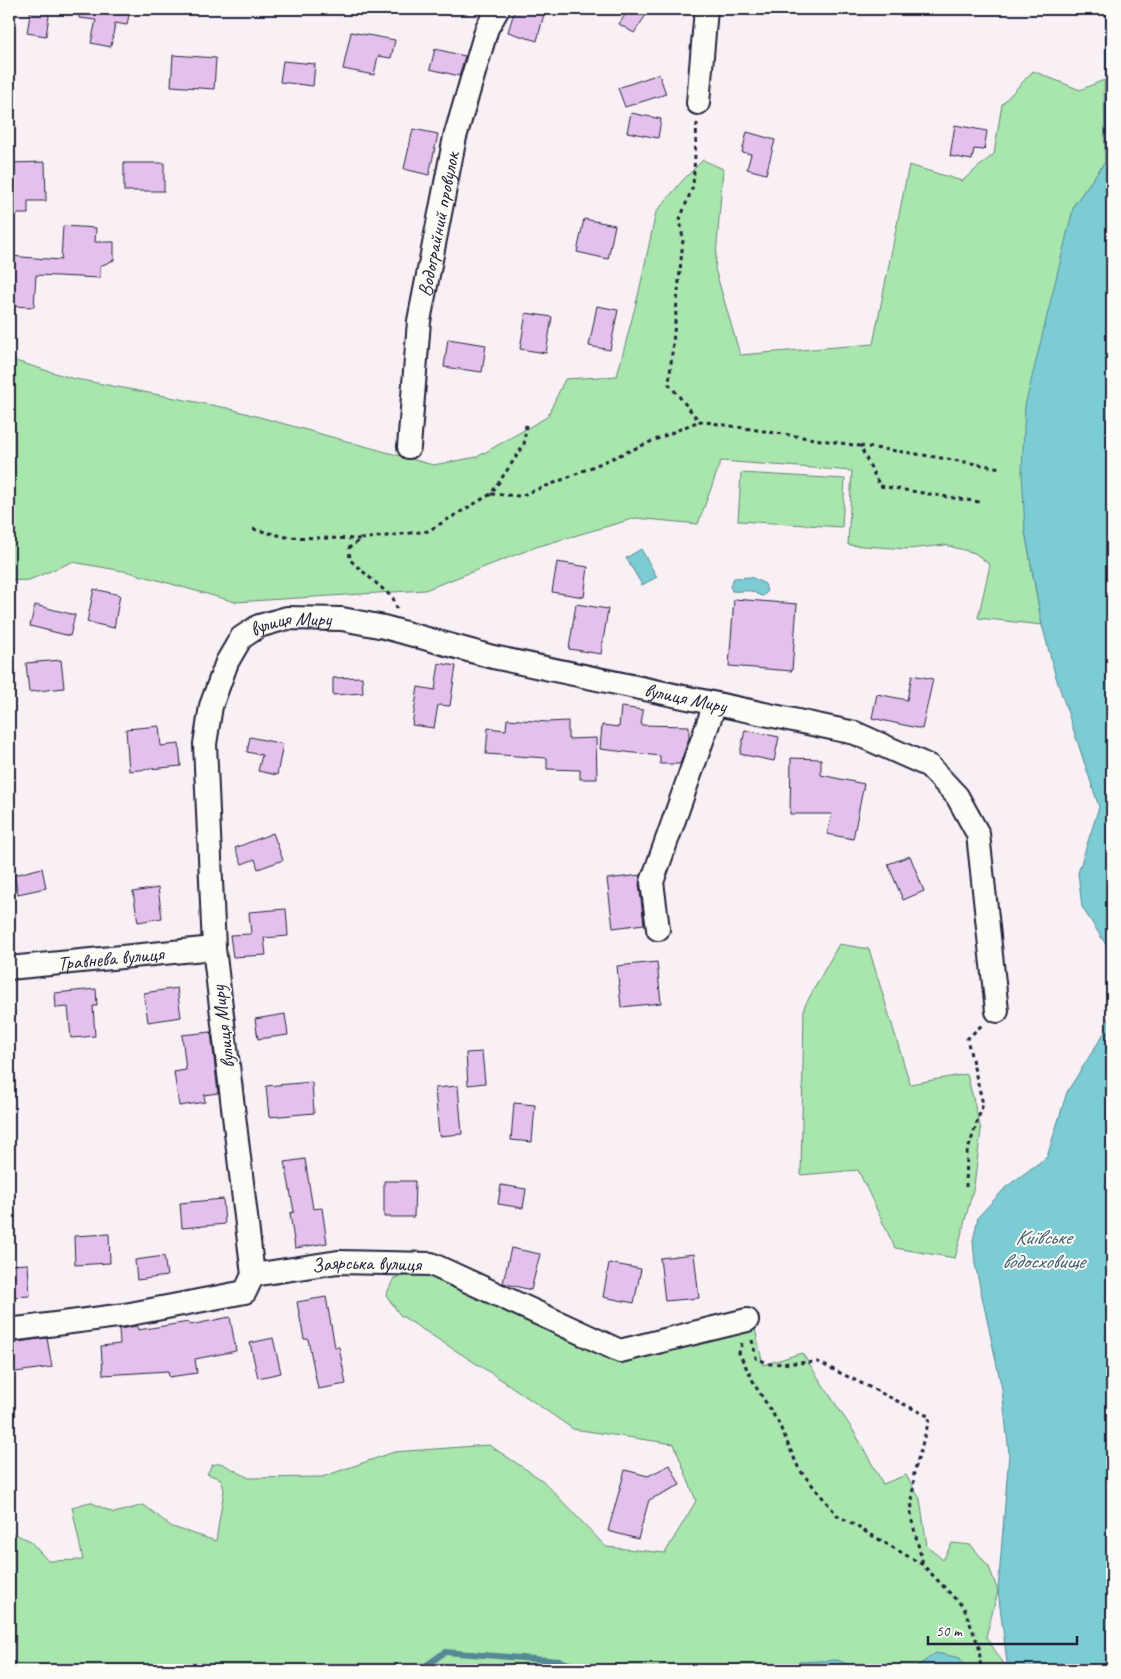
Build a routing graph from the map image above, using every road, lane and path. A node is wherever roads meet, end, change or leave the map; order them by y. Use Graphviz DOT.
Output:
graph roads {
  1 [pos="498,9"];
  2 [pos="706,9"];
  3 [pos="698,103"];
  4 [pos="699,421"];
  5 [pos="526,424"];
  6 [pos="860,446"];
  7 [pos="409,447"];
  8 [pos="1000,468"];
  9 [pos="491,494"];
  10 [pos="979,502"];
  11 [pos="252,529"];
  12 [pos="361,539"];
  13 [pos="384,627"];
  14 [pos="715,704"];
  15 [pos="658,929"];
  16 [pos="214,948"];
  17 [pos="9,968"];
  18 [pos="997,1011"];
  19 [pos="966,1187"];
  20 [pos="253,1275"];
  21 [pos="747,1320"];
  22 [pos="9,1330"];
  23 [pos="739,1353"];
  24 [pos="923,1565"];
  25 [pos="981,1668"];
  1 -- 7 [label="street, Водограйний провулок"];
  2 -- 3 [label="street"];
  3 -- 4 [label="path"];
  4 -- 6 [label="path"];
  4 -- 9 [label="path"];
  5 -- 9 [label="path"];
  6 -- 8 [label="path"];
  6 -- 10 [label="path"];
  9 -- 12 [label="path"];
  11 -- 12 [label="path"];
  12 -- 13 [label="path"];
  13 -- 14 [label="street, вулиця Миру"];
  13 -- 16 [label="street, вулиця Миру"];
  14 -- 15 [label="street"];
  14 -- 18 [label="street, вулиця Миру"];
  16 -- 17 [label="street, Травнева вулиця"];
  16 -- 20 [label="street, вулиця Миру"];
  18 -- 19 [label="path"];
  20 -- 21 [label="street, Заярська вулиця"];
  20 -- 22 [label="street"];
  21 -- 24 [label="path"];
  23 -- 24 [label="path"];
  24 -- 25 [label="path"];
}
